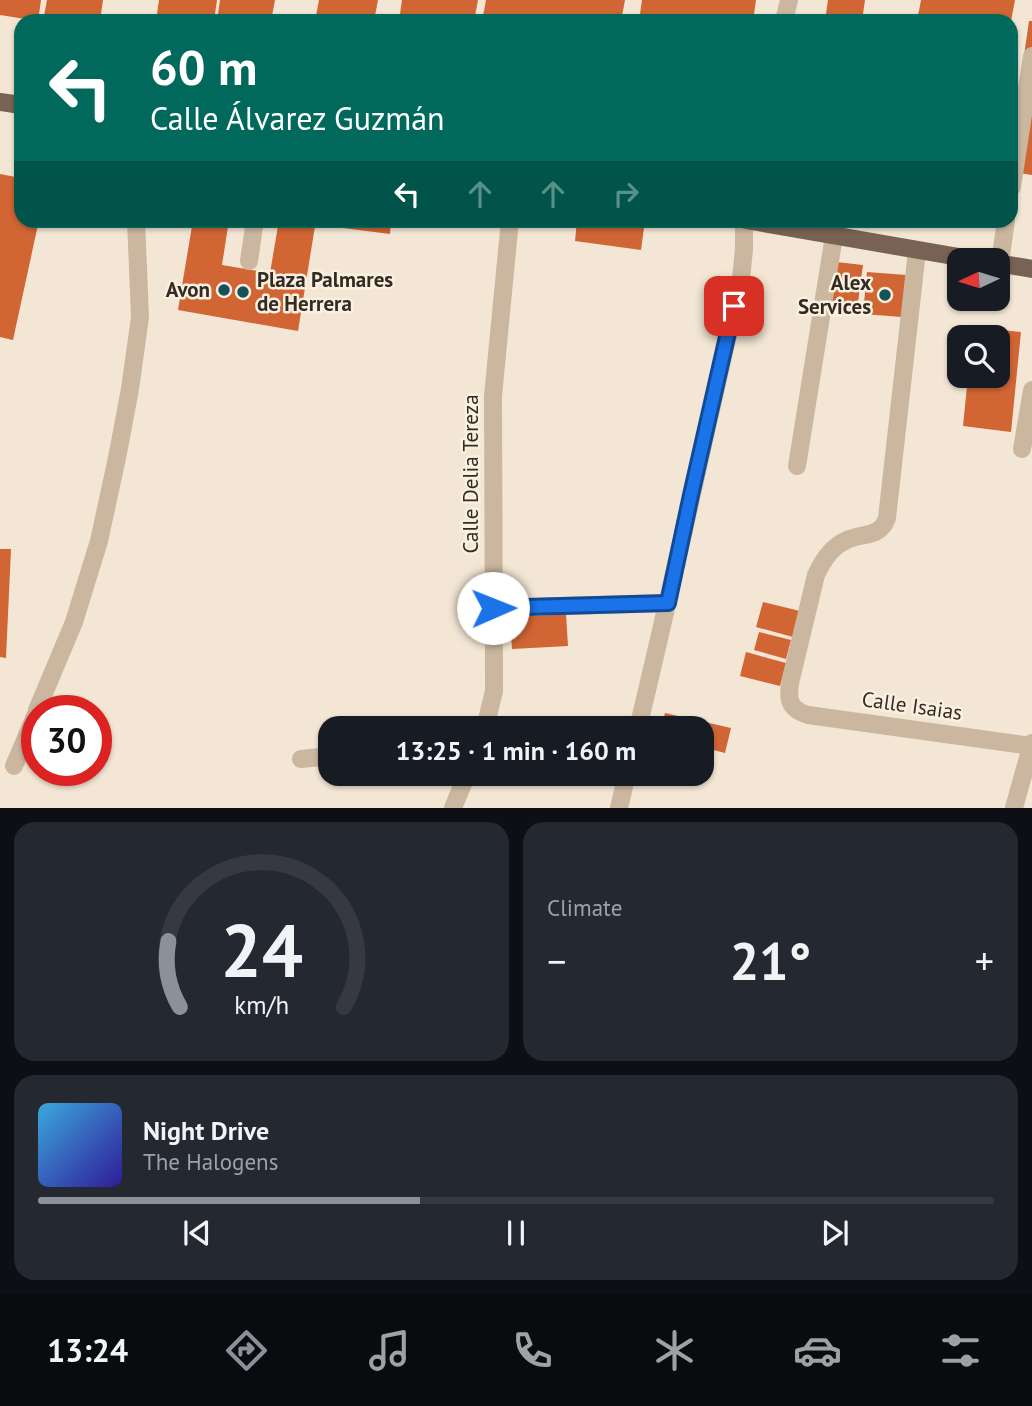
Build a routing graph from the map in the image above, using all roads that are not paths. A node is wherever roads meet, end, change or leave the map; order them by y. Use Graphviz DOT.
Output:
graph roads {
  1 [pos="1032,56"];
  2 [pos="1018,148"];
  3 [pos="136,228"];
  4 [pos="255,228"];
  5 [pos="509,228"];
  6 [pos="745,228"];
  7 [pos="790,228"];
  8 [pos="1004,228"];
  9 [pos="834,236"];
  10 [pos="997,248"];
  11 [pos="917,251"];
  12 [pos="947,255"];
  13 [pos="249,261"];
  14 [pos="1010,265"];
  15 [pos="1032,269"];
  16 [pos="1032,390"];
  17 [pos="1022,449"];
  18 [pos="797,466"];
  19 [pos="668,603"];
  20 [pos="493,608"];
  21 [pos="44,695"];
  22 [pos="488,716"];
  23 [pos="641,716"];
  24 [pos="1032,745"];
  25 [pos="21,749"];
  26 [pos="318,757"];
  27 [pos="301,759"];
  28 [pos="14,766"];
  29 [pos="462,786"];
  30 [pos="624,786"];
  31 [pos="453,807"];
  32 [pos="619,807"];
  33 [pos="1014,807"];
  1 -- 2 [label="street"];
  3 -- 21 [label="street"];
  4 -- 13 [label="street"];
  5 -- 20 [label="street, Calle Delia Tereza"];
  6 -- 19 [label="street"];
  7 -- 9 [label="main road"];
  8 -- 10 [label="street"];
  9 -- 11 [label="main road"];
  9 -- 18 [label="street"];
  11 -- 12 [label="main road"];
  11 -- 24 [label="street, Calle Isaias"];
  14 -- 15 [label="main road"];
  16 -- 17 [label="street"];
  19 -- 20 [label="street"];
  19 -- 23 [label="street"];
  20 -- 22 [label="street, Calle Delia Tereza"];
  24 -- 33 [label="street"];
  25 -- 28 [label="street"];
  26 -- 27 [label="street"];
  29 -- 31 [label="street"];
  30 -- 32 [label="street"];
}
